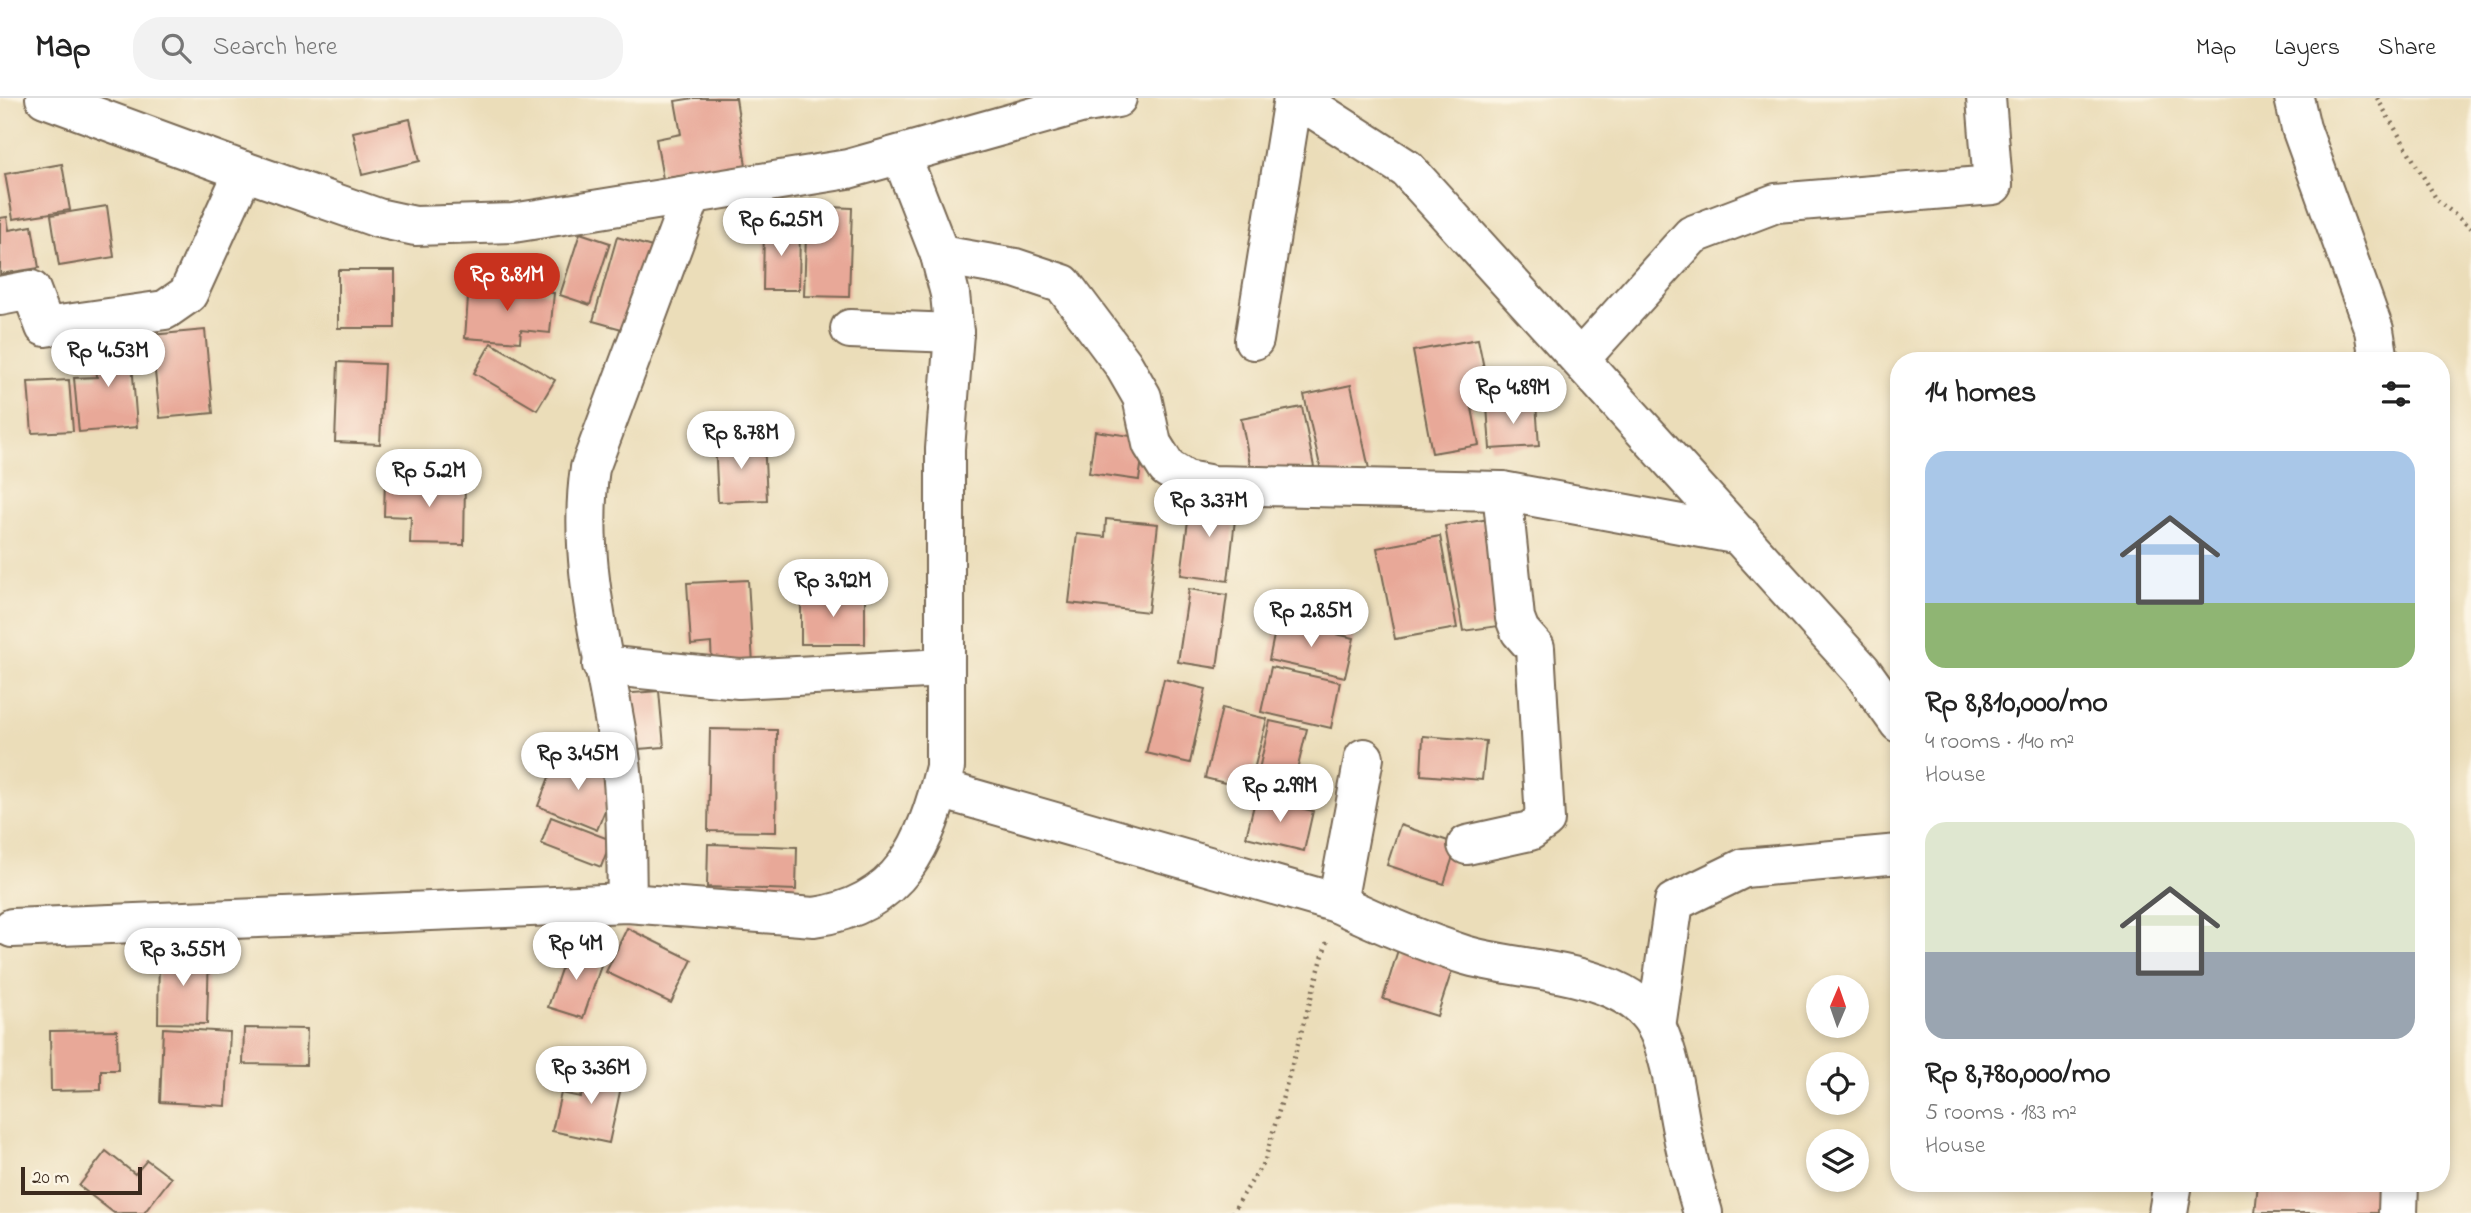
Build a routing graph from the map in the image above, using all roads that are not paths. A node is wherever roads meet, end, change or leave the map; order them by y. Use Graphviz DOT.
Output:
graph roads {
  1 [pos="45,98"];
  2 [pos="1117,98"];
  3 [pos="1295,98"];
  4 [pos="1986,98"];
  5 [pos="2294,98"];
  6 [pos="901,155"];
  7 [pos="244,171"];
  8 [pos="692,194"];
  9 [pos="940,255"];
  10 [pos="0,296"];
  11 [pos="850,329"];
  12 [pos="954,333"];
  13 [pos="1254,340"];
  14 [pos="2378,352"];
  15 [pos="1580,359"];
  16 [pos="1502,492"];
  17 [pos="1740,536"];
  18 [pos="602,665"];
  19 [pos="946,668"];
  20 [pos="1890,710"];
  21 [pos="1364,758"];
  22 [pos="940,789"];
  23 [pos="1467,845"];
  24 [pos="1890,855"];
  25 [pos="627,903"];
  26 [pos="1337,903"];
  27 [pos="12,928"];
  28 [pos="1656,1027"];
  29 [pos="2172,1192"];
  30 [pos="2399,1192"];
  31 [pos="1703,1213"];
  32 [pos="2168,1213"];
  33 [pos="2398,1213"];
  1 -- 7 [label="street"];
  2 -- 6 [label="street"];
  3 -- 13 [label="street"];
  3 -- 15 [label="street"];
  4 -- 15 [label="street"];
  5 -- 14 [label="street"];
  6 -- 8 [label="street"];
  6 -- 9 [label="street"];
  7 -- 8 [label="street"];
  7 -- 10 [label="street"];
  8 -- 18 [label="street"];
  9 -- 12 [label="street"];
  9 -- 16 [label="street"];
  11 -- 12 [label="street"];
  12 -- 19 [label="street"];
  15 -- 17 [label="street"];
  16 -- 17 [label="street"];
  16 -- 23 [label="street"];
  17 -- 20 [label="street"];
  18 -- 19 [label="street"];
  18 -- 25 [label="street"];
  19 -- 22 [label="street"];
  21 -- 26 [label="street"];
  22 -- 25 [label="street"];
  22 -- 26 [label="street"];
  24 -- 28 [label="street"];
  25 -- 27 [label="street"];
  26 -- 28 [label="street"];
  28 -- 31 [label="street"];
  29 -- 32 [label="street"];
  30 -- 33 [label="street"];
}
